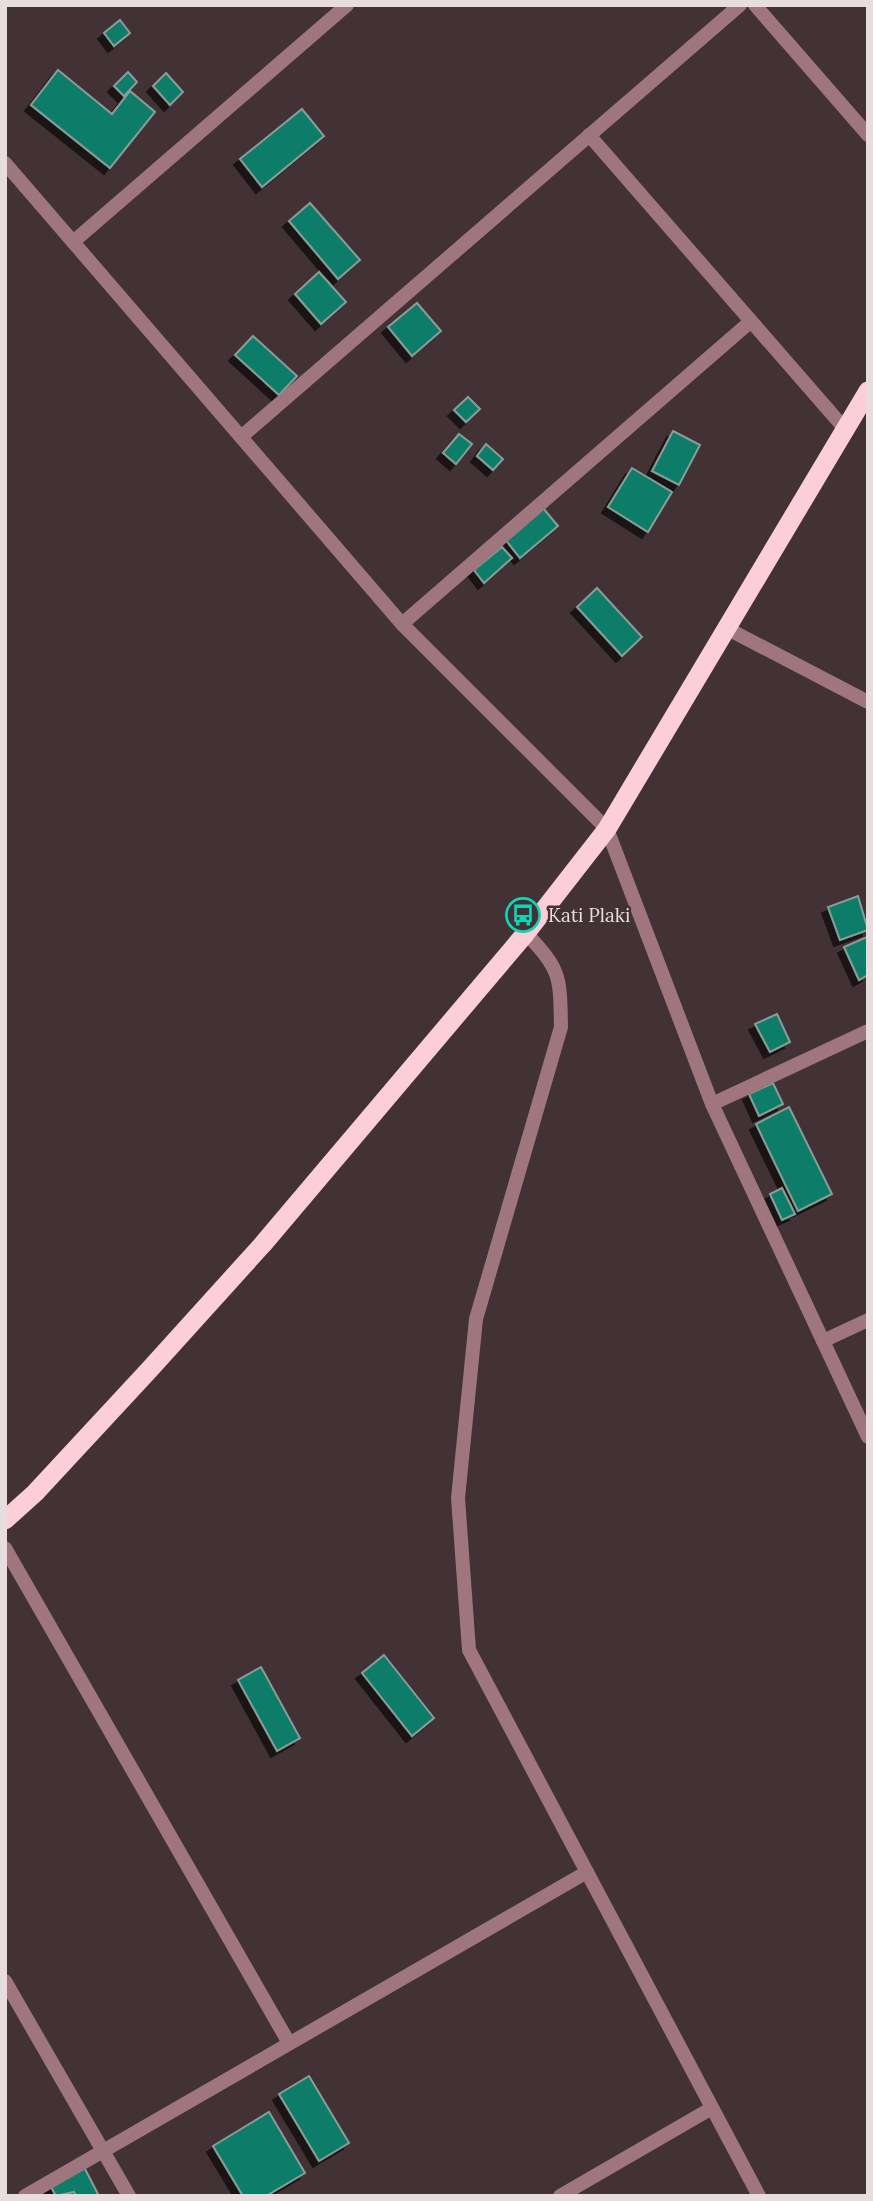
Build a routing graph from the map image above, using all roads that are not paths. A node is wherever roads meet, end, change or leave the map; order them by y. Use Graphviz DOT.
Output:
graph roads {
  1 [pos="347,5"];
  2 [pos="740,5"];
  3 [pos="755,5"];
  4 [pos="589,135"];
  5 [pos="868,135"];
  6 [pos="5,163"];
  7 [pos="74,242"];
  8 [pos="750,322"];
  9 [pos="868,391"];
  10 [pos="845,429"];
  11 [pos="241,437"];
  12 [pos="402,624"];
  13 [pos="729,629"];
  14 [pos="868,702"];
  15 [pos="607,829"];
  16 [pos="526,933"];
  17 [pos="868,1031"];
  18 [pos="712,1104"];
  19 [pos="868,1320"];
  20 [pos="823,1341"];
  21 [pos="868,1437"];
  22 [pos="5,1520"];
  23 [pos="5,1548"];
  24 [pos="587,1871"];
  25 [pos="5,1981"];
  26 [pos="289,2043"];
  27 [pos="712,2108"];
  28 [pos="103,2151"];
  29 [pos="25,2196"];
  30 [pos="129,2196"];
  31 [pos="560,2196"];
  32 [pos="759,2196"];
  1 -- 7 [label="street"];
  2 -- 4 [label="street"];
  3 -- 5 [label="street"];
  4 -- 8 [label="street"];
  4 -- 11 [label="street"];
  6 -- 7 [label="street"];
  7 -- 11 [label="street"];
  8 -- 10 [label="street"];
  8 -- 12 [label="street"];
  9 -- 10 [label="highway"];
  10 -- 13 [label="highway"];
  11 -- 12 [label="street"];
  12 -- 15 [label="street"];
  13 -- 14 [label="street"];
  13 -- 15 [label="highway"];
  15 -- 16 [label="highway"];
  15 -- 18 [label="street"];
  16 -- 22 [label="highway"];
  16 -- 24 [label="street"];
  17 -- 18 [label="street"];
  18 -- 20 [label="street"];
  19 -- 20 [label="street"];
  20 -- 21 [label="street"];
  23 -- 26 [label="street"];
  24 -- 26 [label="street"];
  24 -- 27 [label="street"];
  25 -- 28 [label="street"];
  26 -- 28 [label="street"];
  27 -- 31 [label="street"];
  27 -- 32 [label="street"];
  28 -- 29 [label="street"];
  28 -- 30 [label="street"];
}
